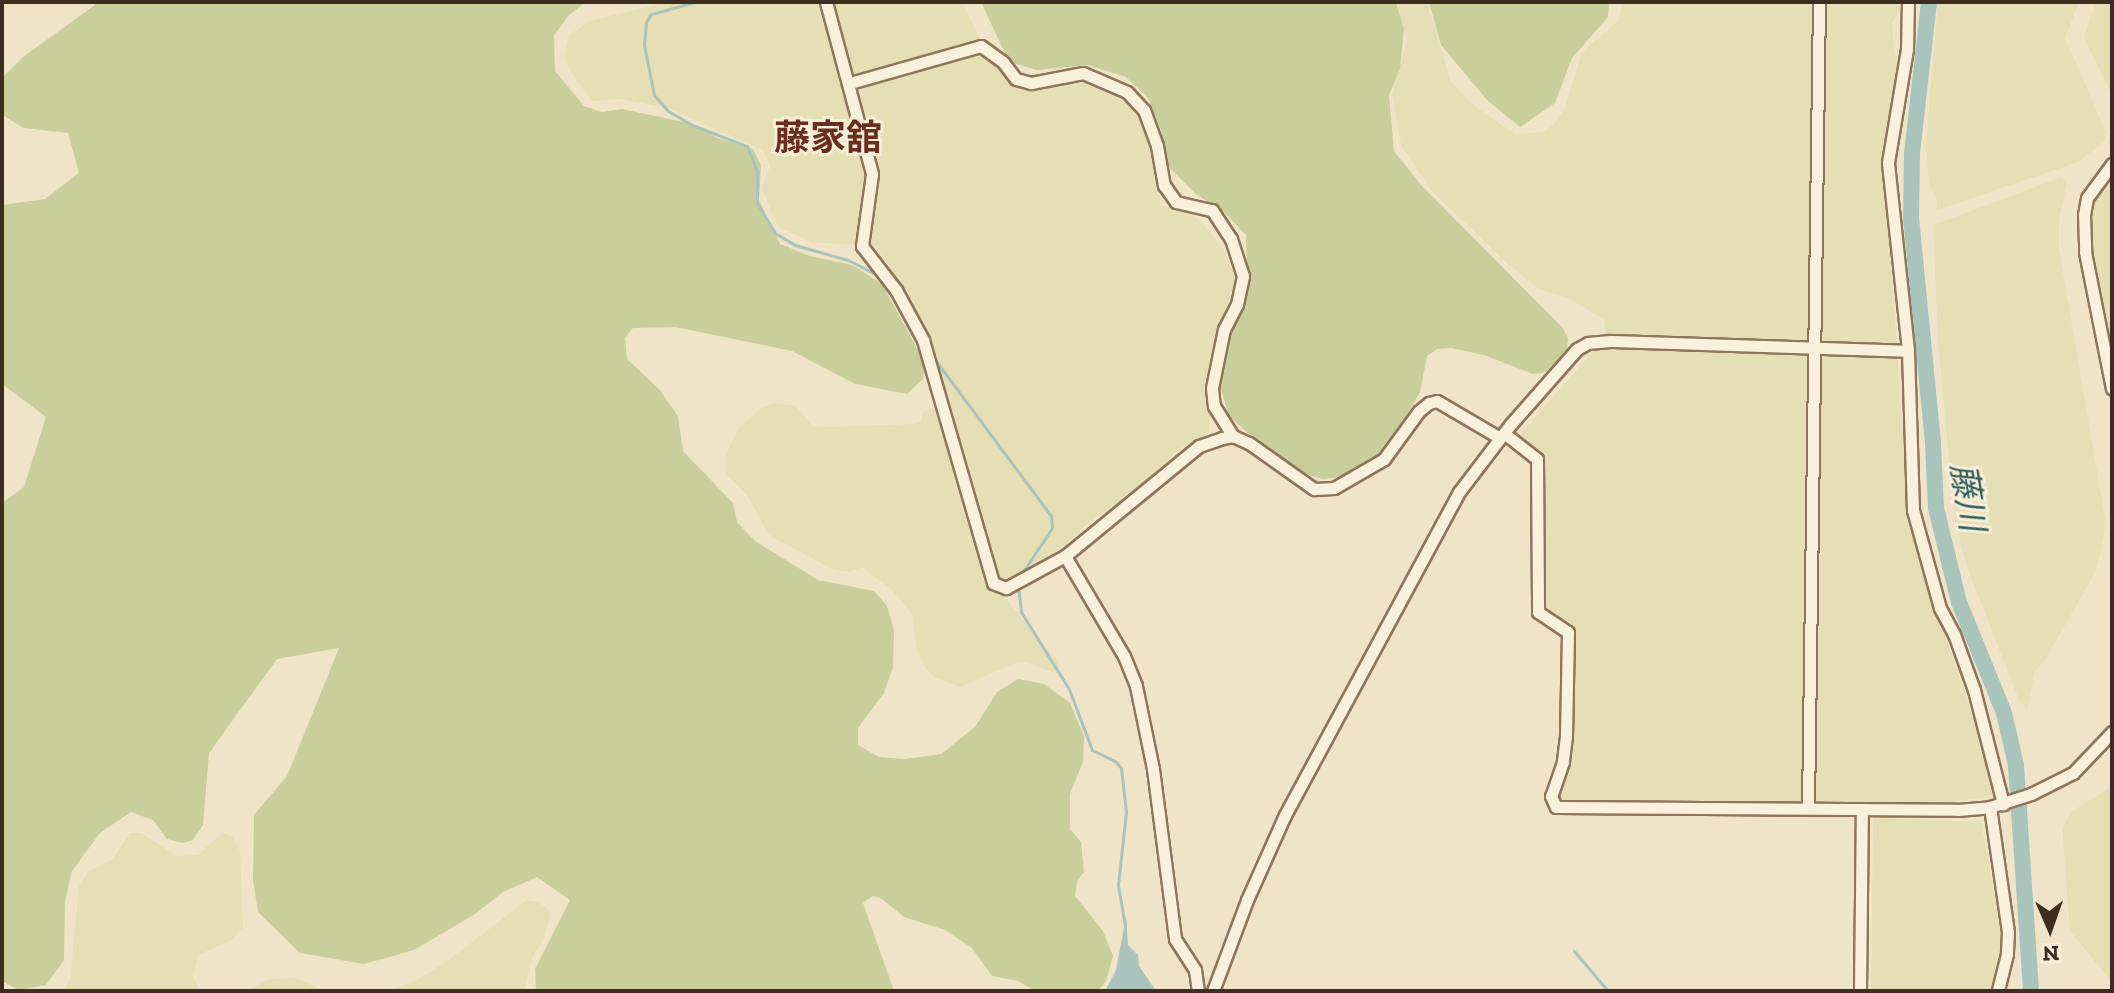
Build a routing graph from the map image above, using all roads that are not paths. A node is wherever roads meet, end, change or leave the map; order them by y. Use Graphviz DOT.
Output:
graph roads {
  1 [pos="826,2"];
  2 [pos="1819,2"];
  3 [pos="1908,2"];
  4 [pos="850,83"];
  5 [pos="2112,164"];
  6 [pos="1814,346"];
  7 [pos="1908,351"];
  8 [pos="2112,388"];
  9 [pos="1502,435"];
  10 [pos="1233,436"];
  11 [pos="1065,556"];
  12 [pos="2112,732"];
  13 [pos="2005,803"];
  14 [pos="1990,807"];
  15 [pos="1808,808"];
  16 [pos="1862,809"];
  17 [pos="1198,991"];
  18 [pos="1213,991"];
  19 [pos="1860,991"];
  20 [pos="1998,991"];
  1 -- 4 [label="street"];
  2 -- 6 [label="street"];
  3 -- 7 [label="street"];
  4 -- 10 [label="street"];
  4 -- 11 [label="street"];
  5 -- 8 [label="street"];
  6 -- 7 [label="street"];
  6 -- 9 [label="street"];
  6 -- 15 [label="street"];
  7 -- 13 [label="street"];
  9 -- 10 [label="street"];
  9 -- 15 [label="street"];
  9 -- 18 [label="street"];
  10 -- 11 [label="street"];
  11 -- 17 [label="street"];
  12 -- 13 [label="street"];
  13 -- 14 [label="street"];
  14 -- 16 [label="street"];
  14 -- 20 [label="street"];
  15 -- 16 [label="street"];
  16 -- 19 [label="street"];
}
